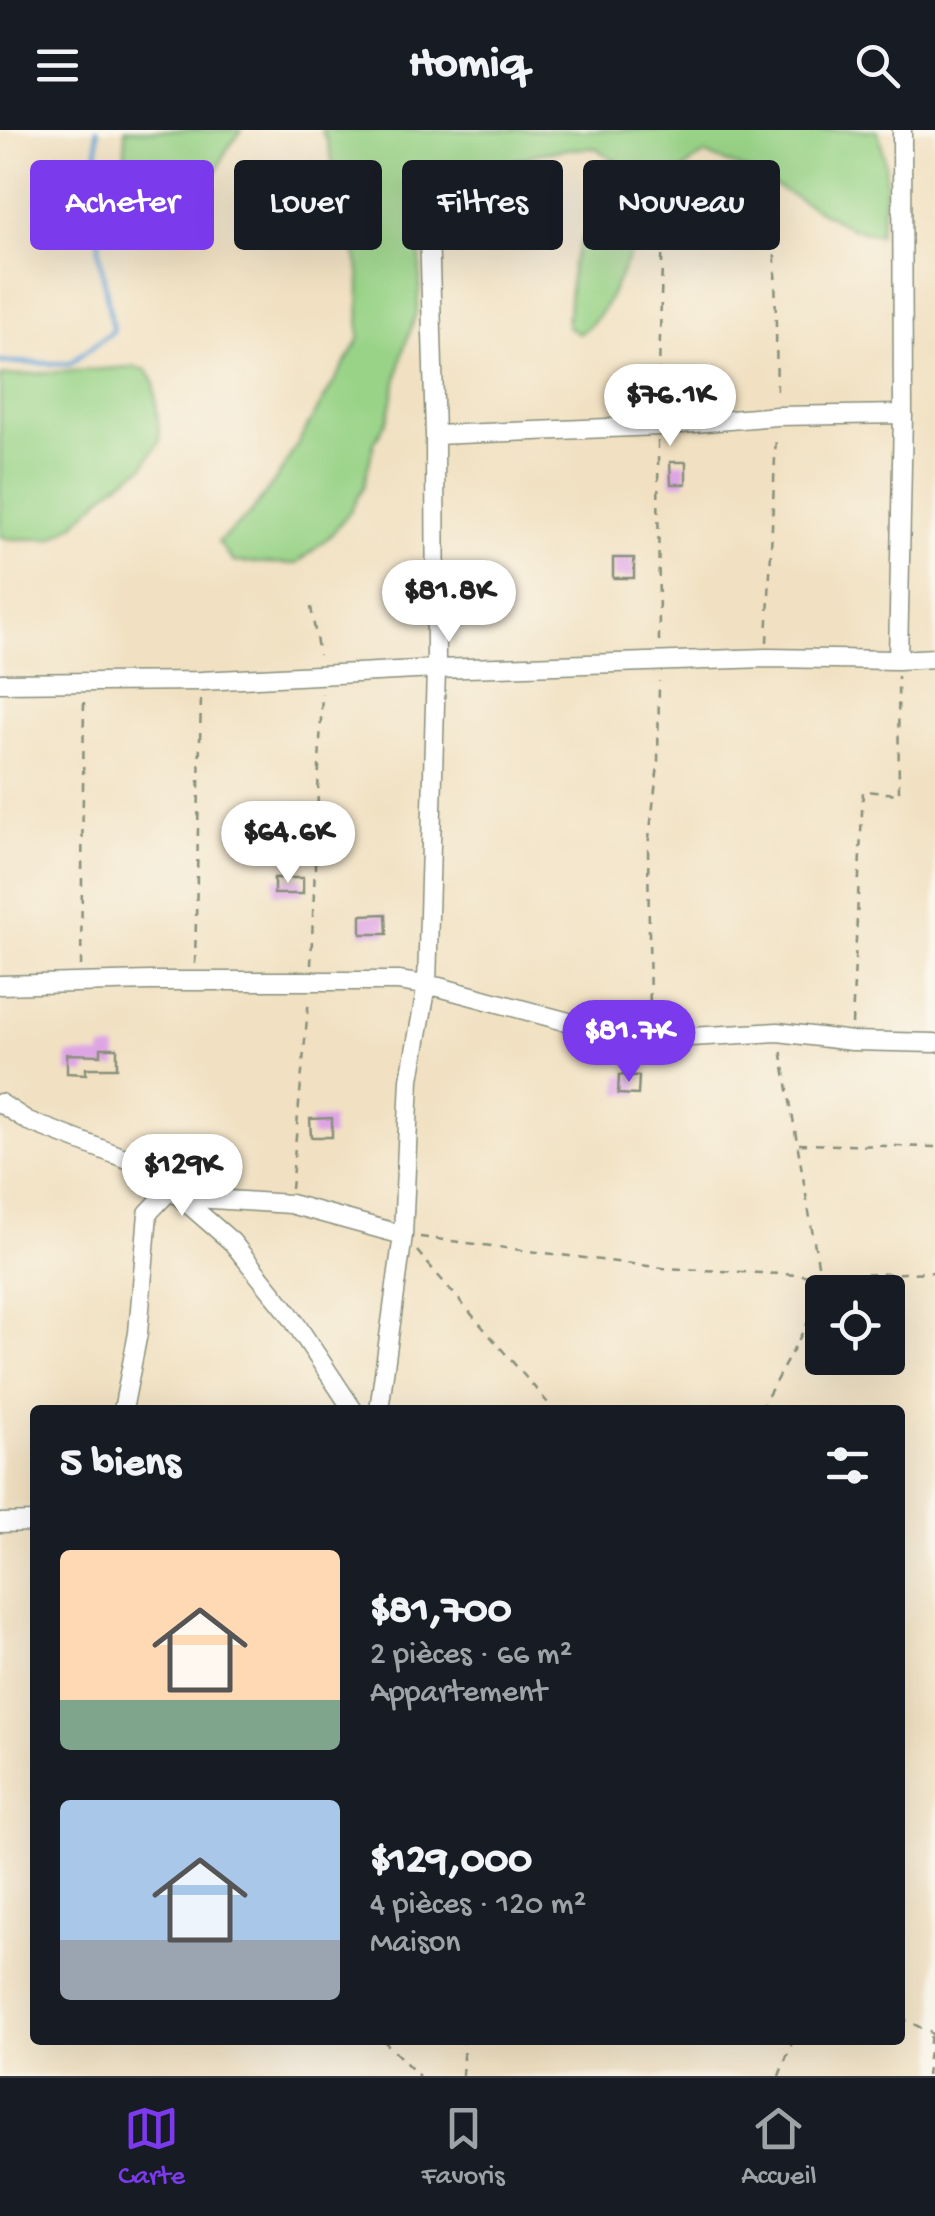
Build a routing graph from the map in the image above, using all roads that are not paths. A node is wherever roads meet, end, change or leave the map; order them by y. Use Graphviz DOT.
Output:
graph roads {
  1 [pos="902,130"];
  2 [pos="431,250"];
  3 [pos="903,414"];
  4 [pos="435,435"];
  5 [pos="935,658"];
  6 [pos="898,660"];
  7 [pos="436,669"];
  8 [pos="0,682"];
  9 [pos="0,984"];
  10 [pos="427,985"];
  11 [pos="935,1043"];
  12 [pos="0,1103"];
  13 [pos="170,1190"];
  14 [pos="403,1235"];
  15 [pos="124,1405"];
  16 [pos="350,1405"];
  17 [pos="381,1405"];
  18 [pos="30,1522"];
  19 [pos="0,1523"];
  1 -- 3 [label="street"];
  2 -- 4 [label="street"];
  3 -- 4 [label="street"];
  3 -- 6 [label="street"];
  4 -- 7 [label="street"];
  5 -- 6 [label="street"];
  6 -- 7 [label="street"];
  7 -- 8 [label="street"];
  7 -- 10 [label="street"];
  9 -- 10 [label="street"];
  10 -- 11 [label="street"];
  10 -- 14 [label="street"];
  12 -- 13 [label="street"];
  13 -- 14 [label="street"];
  13 -- 15 [label="street"];
  13 -- 16 [label="street"];
  14 -- 17 [label="street"];
  18 -- 19 [label="street"];
}
